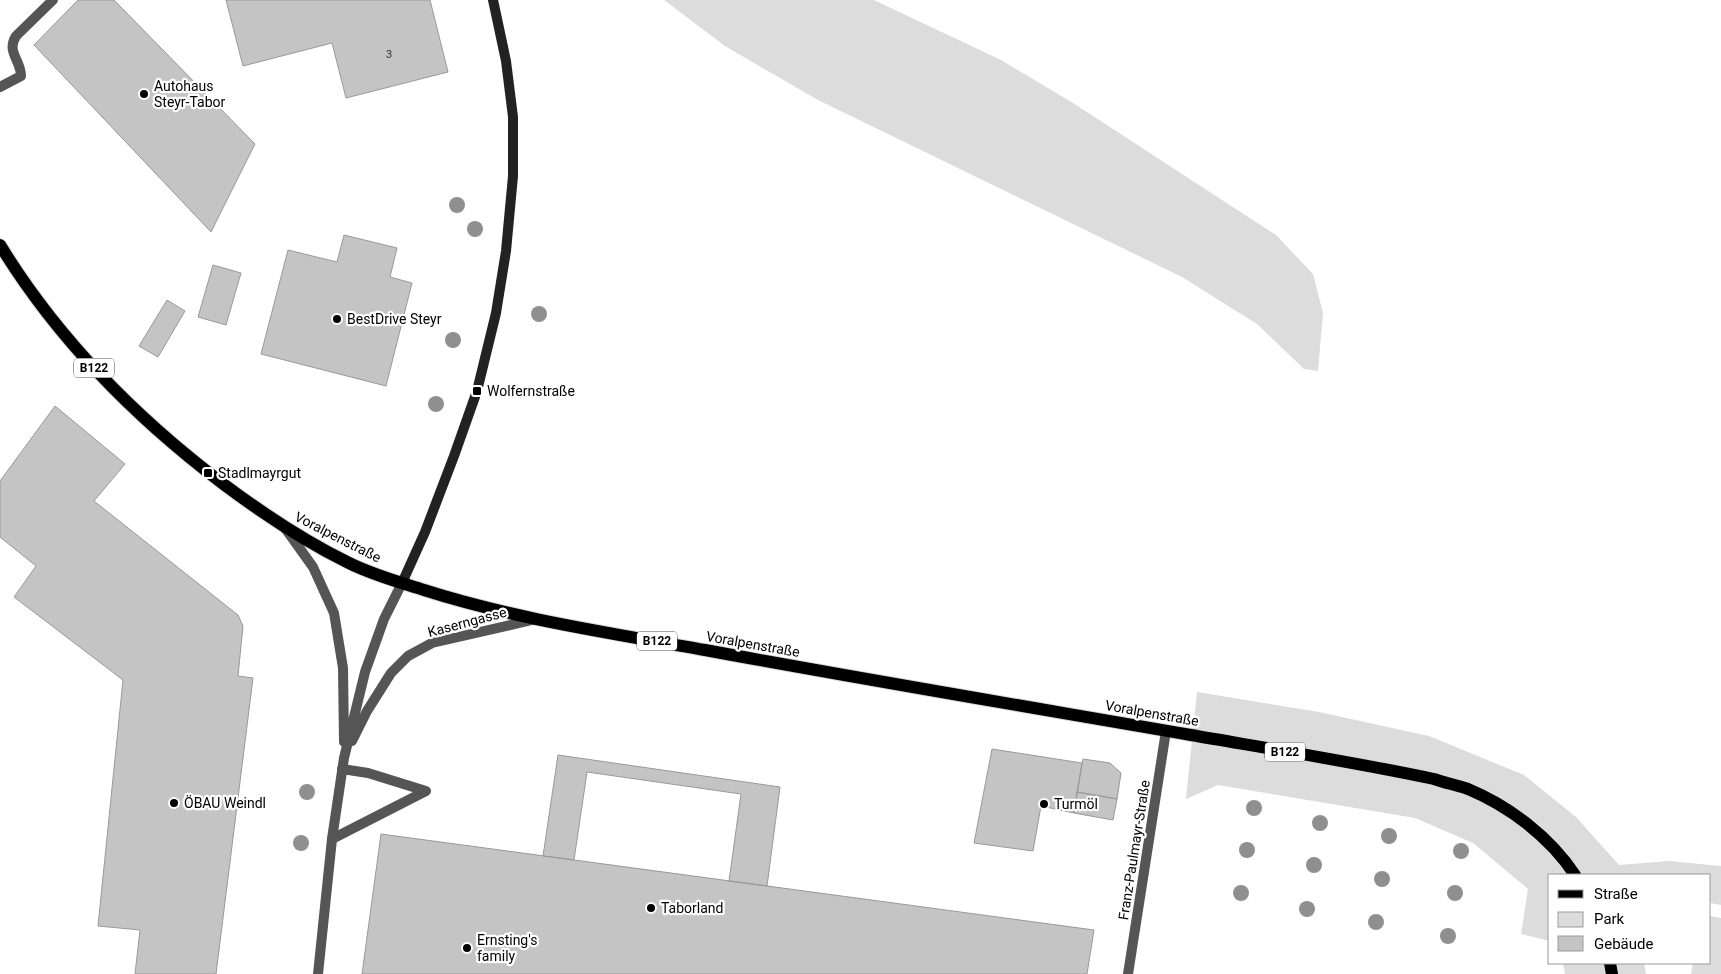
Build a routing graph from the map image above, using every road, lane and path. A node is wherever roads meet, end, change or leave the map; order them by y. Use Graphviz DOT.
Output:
graph roads {
  1 [pos="53,0"];
  2 [pos="493,0"];
  3 [pos="0,87"];
  4 [pos="0,245"];
  5 [pos="285,528"];
  6 [pos="402,583"];
  7 [pos="535,619"];
  8 [pos="1166,731"];
  9 [pos="344,758"];
  10 [pos="342,769"];
  11 [pos="332,839"];
  12 [pos="1574,874"];
  13 [pos="318,974"];
  14 [pos="1128,974"];
  1 -- 3 [label="street"];
  2 -- 6 [label="main road"];
  4 -- 5 [label="main road, Voralpenstraße / B122"];
  5 -- 6 [label="main road, Voralpenstraße / B122"];
  5 -- 9 [label="street, Kaserngasse"];
  6 -- 7 [label="main road, Voralpenstraße / B122"];
  6 -- 9 [label="street, Kaserngasse"];
  7 -- 8 [label="main road, Voralpenstraße / B122"];
  7 -- 9 [label="street, Kaserngasse"];
  8 -- 12 [label="main road, Voralpenstraße / B122"];
  8 -- 14 [label="street, Franz-Paulmayr-Straße"];
  9 -- 10 [label="street, Kaserngasse"];
  10 -- 11 [label="street, Kaserngasse"];
  10 -- 11 [label="street"];
  11 -- 13 [label="street, Kaserngasse"];
}
